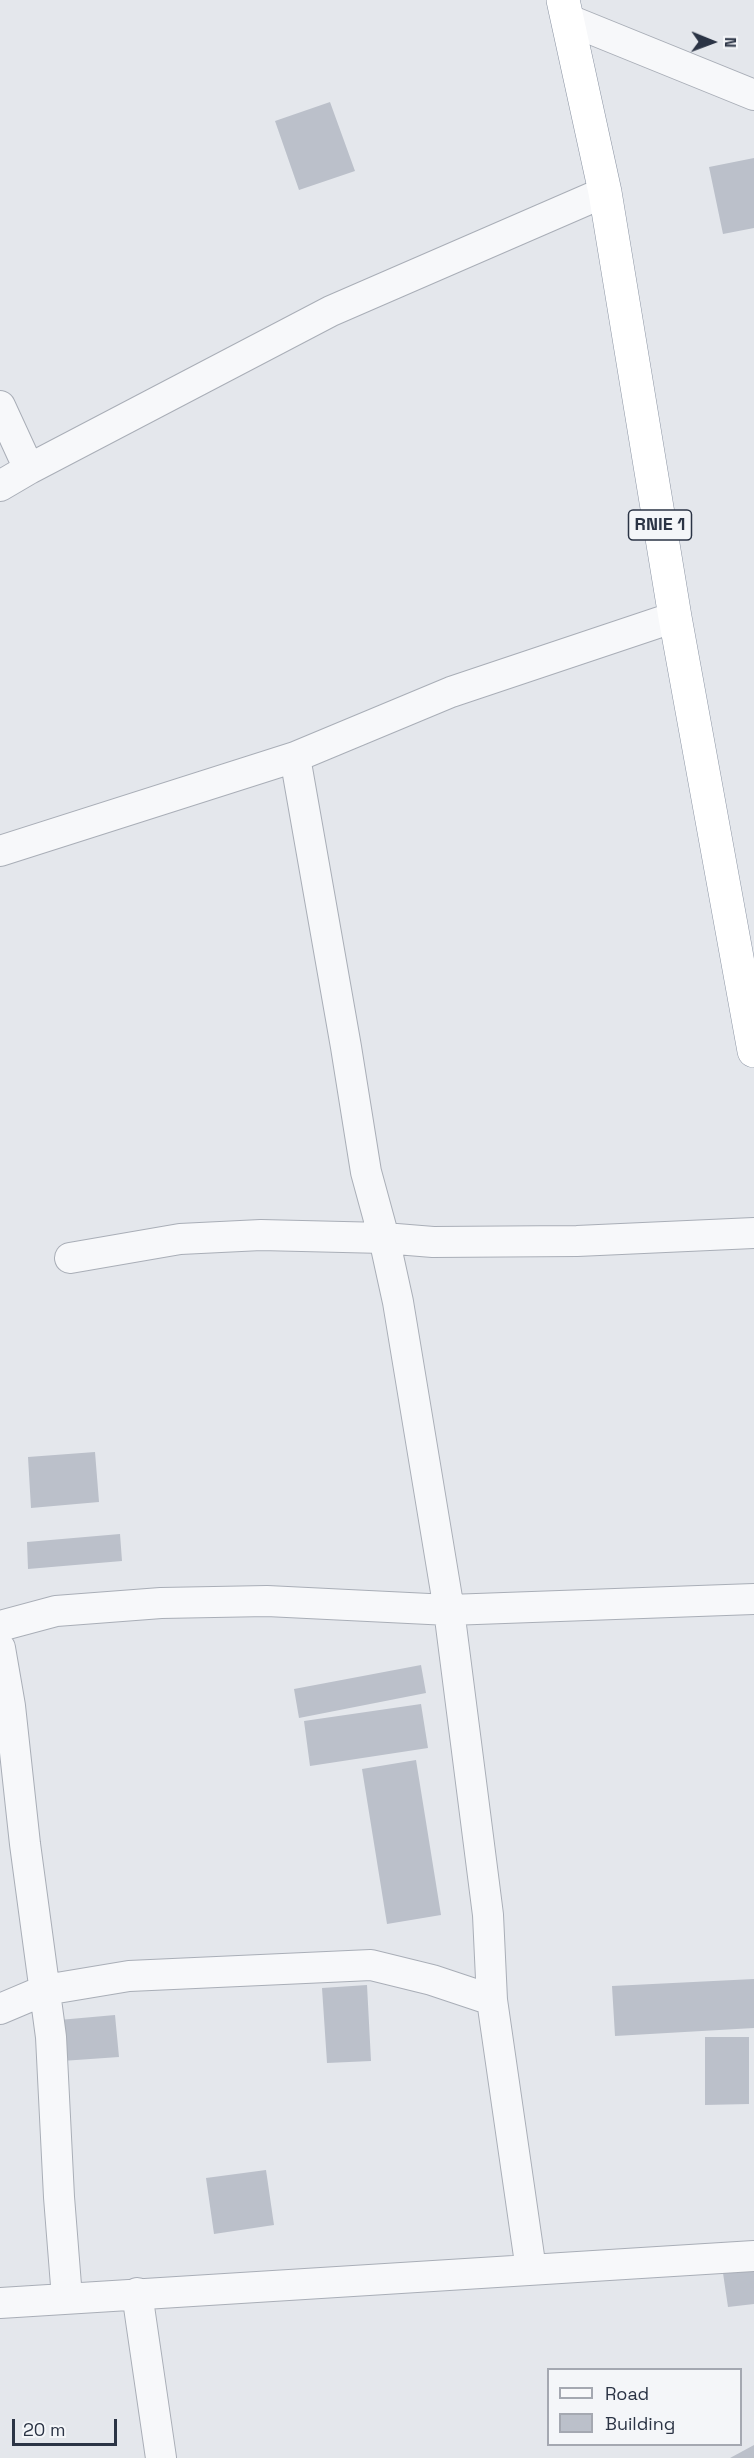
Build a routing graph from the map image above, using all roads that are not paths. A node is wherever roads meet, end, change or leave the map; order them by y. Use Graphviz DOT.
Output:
graph roads {
  1 [pos="566,10"];
  2 [pos="754,95"];
  3 [pos="605,192"];
  4 [pos="0,406"];
  5 [pos="29,469"];
  6 [pos="0,486"];
  7 [pos="675,617"];
  8 [pos="295,757"];
  9 [pos="0,851"];
  10 [pos="754,1051"];
  11 [pos="754,1233"];
  12 [pos="384,1238"];
  13 [pos="70,1258"];
  14 [pos="754,1599"];
  15 [pos="448,1610"];
  16 [pos="0,1626"];
  17 [pos="0,1648"];
  18 [pos="45,1990"];
  19 [pos="492,2000"];
  20 [pos="0,2009"];
  21 [pos="754,2256"];
  22 [pos="531,2270"];
  23 [pos="137,2293"];
  24 [pos="67,2298"];
  25 [pos="0,2303"];
  26 [pos="161,2458"];
  1 -- 2 [label="street"];
  1 -- 3 [label="highway, RNIE 1"];
  3 -- 5 [label="street"];
  3 -- 7 [label="highway, RNIE 1"];
  4 -- 5 [label="street"];
  5 -- 6 [label="street"];
  7 -- 8 [label="street"];
  7 -- 10 [label="highway, RNIE 1"];
  8 -- 9 [label="street"];
  8 -- 12 [label="street"];
  11 -- 12 [label="street"];
  12 -- 13 [label="street"];
  12 -- 15 [label="street"];
  14 -- 15 [label="street"];
  15 -- 16 [label="street"];
  15 -- 19 [label="street"];
  17 -- 18 [label="street"];
  18 -- 19 [label="street"];
  18 -- 20 [label="street"];
  18 -- 24 [label="street"];
  19 -- 22 [label="street"];
  21 -- 22 [label="street"];
  22 -- 23 [label="street"];
  23 -- 24 [label="street"];
  23 -- 26 [label="street"];
  24 -- 25 [label="street"];
}
